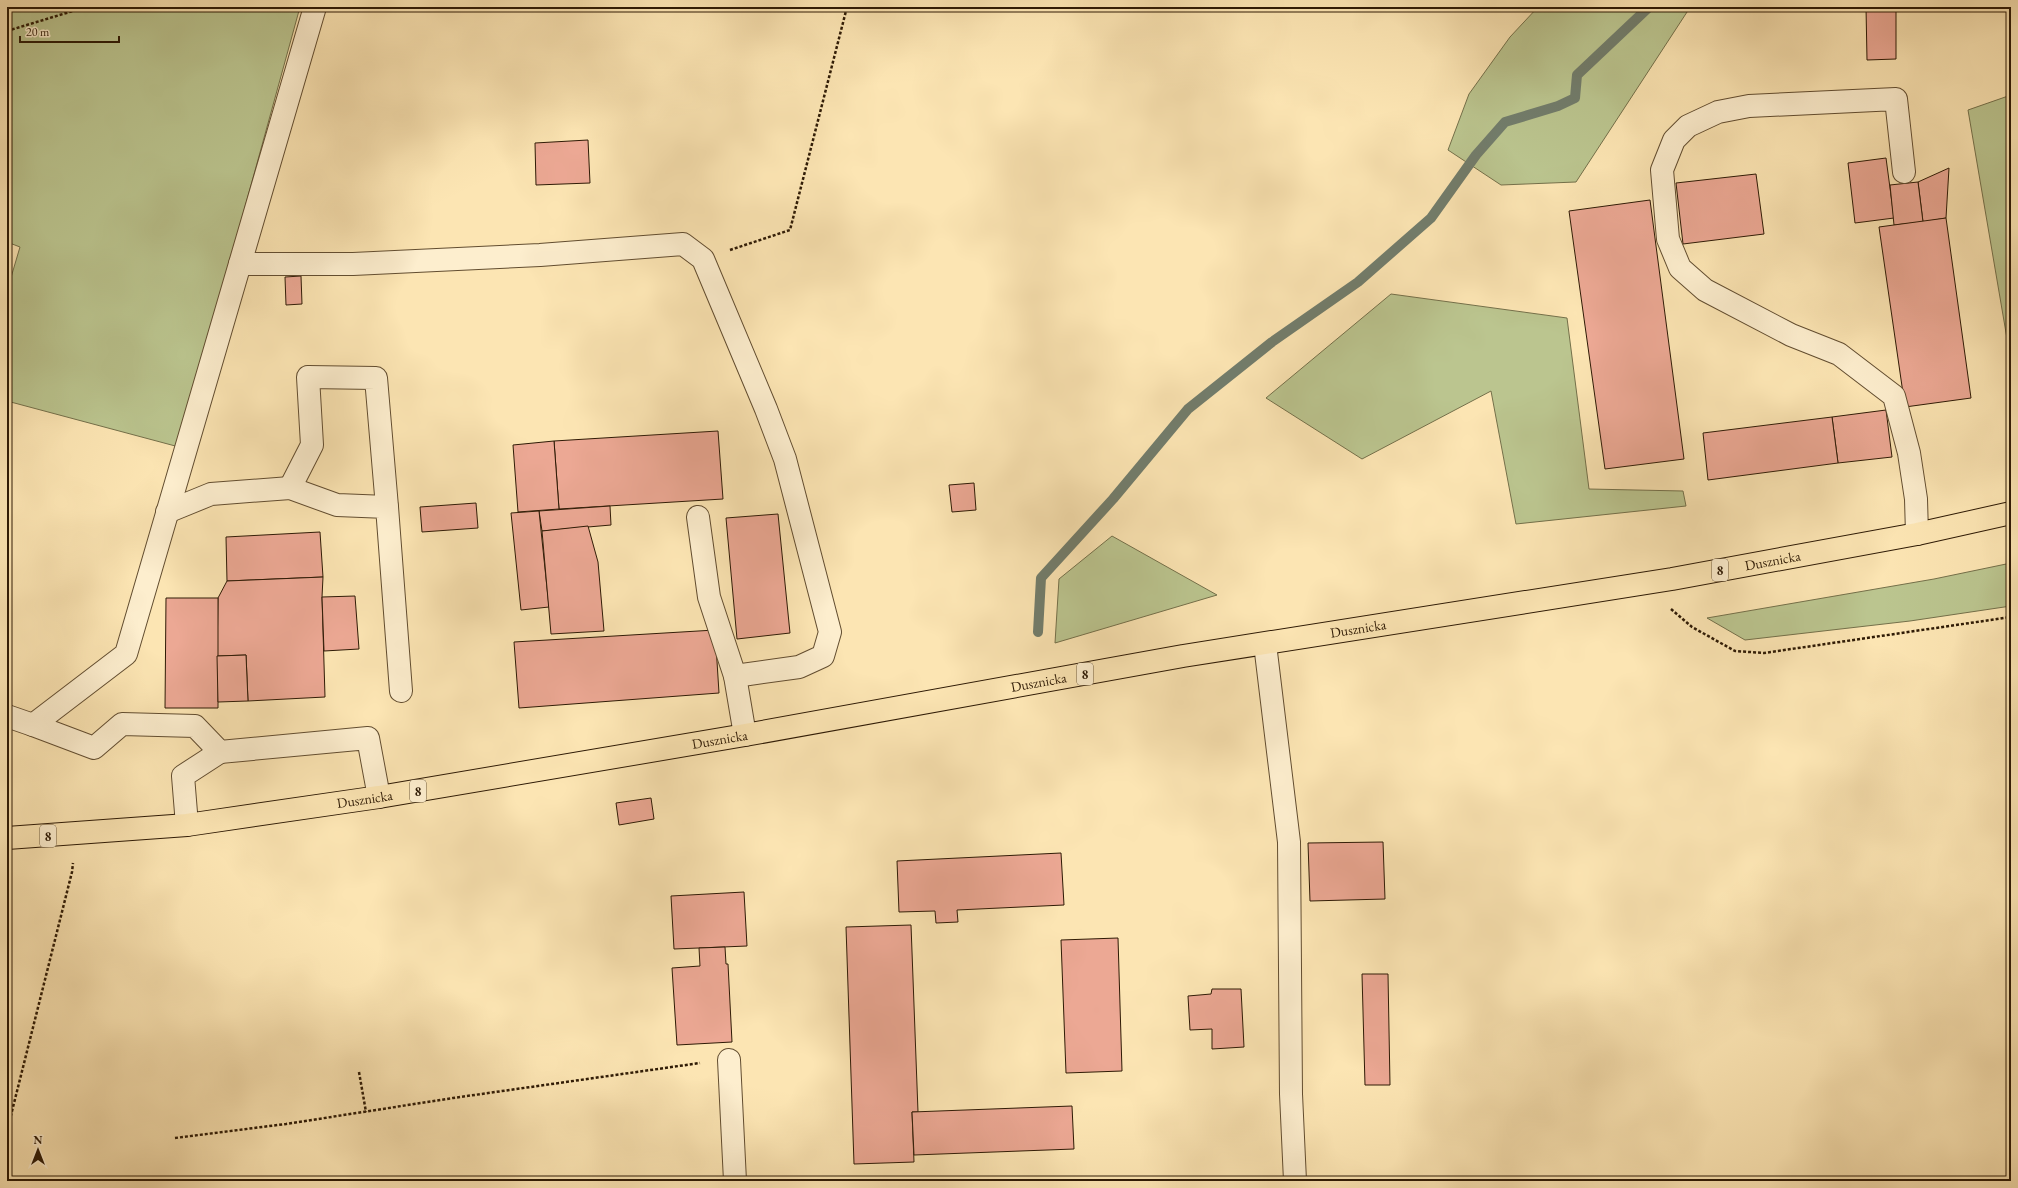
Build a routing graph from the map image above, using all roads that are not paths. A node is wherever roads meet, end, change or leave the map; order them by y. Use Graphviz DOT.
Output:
graph roads {
  1 [pos="315,7"];
  2 [pos="1904,172"];
  3 [pos="240,264"];
  4 [pos="290,488"];
  5 [pos="387,507"];
  6 [pos="167,512"];
  7 [pos="2011,513"];
  8 [pos="698,517"];
  9 [pos="1917,534"];
  10 [pos="1264,644"];
  11 [pos="735,676"];
  12 [pos="401,691"];
  13 [pos="7,716"];
  14 [pos="33,725"];
  15 [pos="745,735"];
  16 [pos="220,752"];
  17 [pos="379,797"];
  18 [pos="187,825"];
  19 [pos="7,838"];
  20 [pos="728,1060"];
  21 [pos="735,1181"];
  22 [pos="1295,1181"];
  1 -- 3 [label="street"];
  2 -- 9 [label="street"];
  3 -- 6 [label="street"];
  3 -- 11 [label="street"];
  4 -- 5 [label="street"];
  4 -- 5 [label="street"];
  4 -- 6 [label="street"];
  5 -- 12 [label="street"];
  6 -- 14 [label="street"];
  7 -- 9 [label="highway, Dusznicka / 8"];
  8 -- 11 [label="street"];
  9 -- 10 [label="highway, Dusznicka / 8"];
  10 -- 15 [label="highway, Dusznicka / 8"];
  10 -- 22 [label="street"];
  11 -- 15 [label="street"];
  13 -- 14 [label="street"];
  14 -- 16 [label="street"];
  15 -- 17 [label="highway, Dusznicka / 8"];
  16 -- 17 [label="street"];
  16 -- 18 [label="street"];
  17 -- 18 [label="highway, Dusznicka / 8"];
  18 -- 19 [label="highway, Dusznicka / 8"];
  20 -- 21 [label="street"];
}
